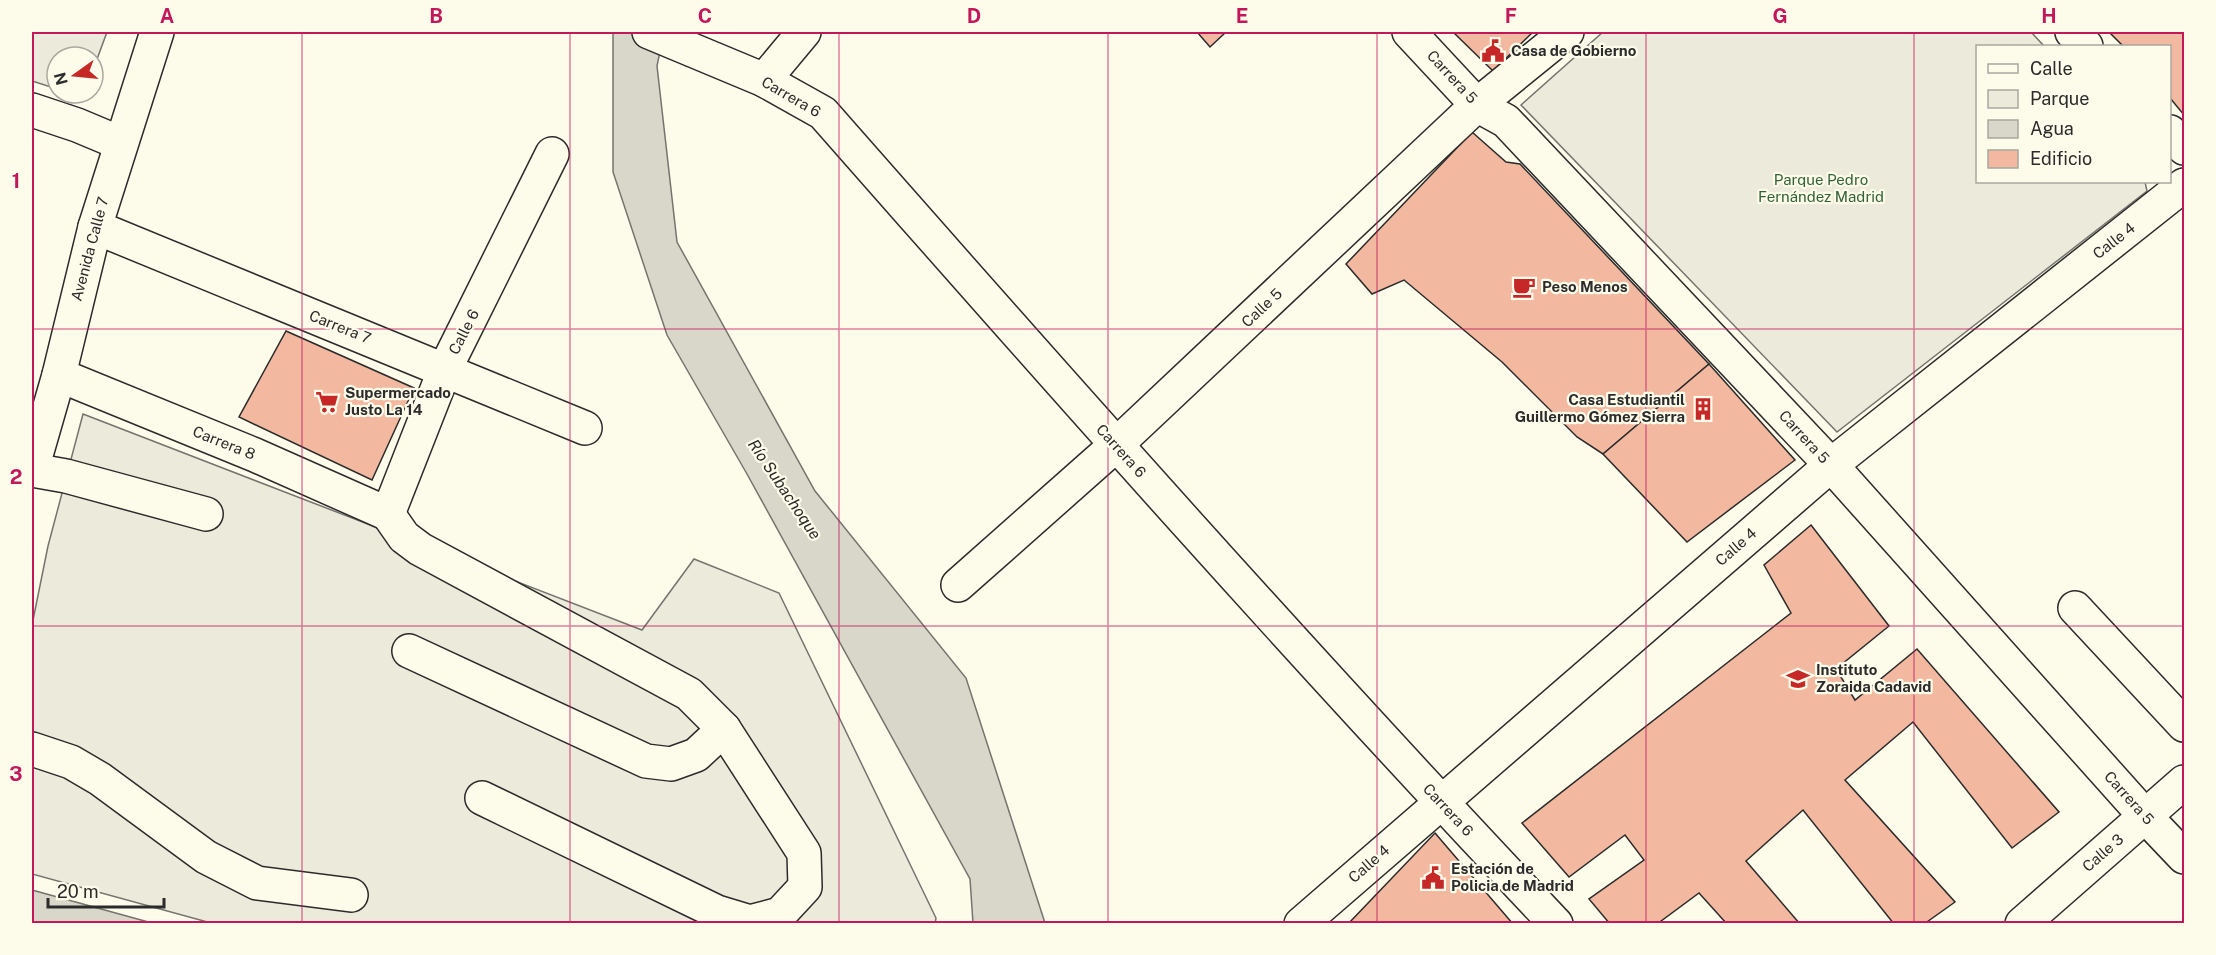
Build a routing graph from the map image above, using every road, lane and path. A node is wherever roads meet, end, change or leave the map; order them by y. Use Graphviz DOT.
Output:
graph roads {
  1 [pos="157,32"];
  2 [pos="649,32"];
  3 [pos="804,32"];
  4 [pos="1409,32"];
  5 [pos="1567,32"];
  6 [pos="2072,32"];
  7 [pos="2085,45"];
  8 [pos="764,80"];
  9 [pos="1478,105"];
  10 [pos="32,110"];
  11 [pos="2171,134"];
  12 [pos="120,143"];
  13 [pos="2184,148"];
  14 [pos="552,154"];
  15 [pos="2184,184"];
  16 [pos="94,227"];
  17 [pos="445,369"];
  18 [pos="59,375"];
  19 [pos="585,428"];
  20 [pos="1116,445"];
  21 [pos="1831,465"];
  22 [pos="32,469"];
  23 [pos="206,513"];
  24 [pos="388,514"];
  25 [pos="958,585"];
  26 [pos="2075,608"];
  27 [pos="409,651"];
  28 [pos="2184,725"];
  29 [pos="724,729"];
  30 [pos="32,749"];
  31 [pos="2184,782"];
  32 [pos="482,798"];
  33 [pos="1440,802"];
  34 [pos="2145,816"];
  35 [pos="2184,857"];
  36 [pos="351,895"];
  37 [pos="1301,924"];
  38 [pos="1556,924"];
  39 [pos="2022,924"];
  1 -- 12 [label="street, Avenida Calle 7"];
  2 -- 8 [label="street, Carrera 6"];
  3 -- 8 [label="street"];
  4 -- 9 [label="street, Carrera 5"];
  5 -- 9 [label="street, Calle 5"];
  6 -- 7 [label="street"];
  8 -- 20 [label="street, Carrera 6"];
  9 -- 20 [label="street, Calle 5"];
  9 -- 21 [label="street, Carrera 5"];
  10 -- 12 [label="street"];
  11 -- 13 [label="street"];
  12 -- 16 [label="street, Avenida Calle 7"];
  14 -- 17 [label="street, Calle 6"];
  15 -- 21 [label="street, Calle 4"];
  16 -- 17 [label="street, Carrera 7"];
  16 -- 18 [label="street, Avenida Calle 7"];
  17 -- 19 [label="street, Carrera 7"];
  17 -- 24 [label="street, Calle 6"];
  18 -- 22 [label="street, Avenida Calle 7"];
  18 -- 24 [label="street, Carrera 8"];
  20 -- 25 [label="street, Calle 5"];
  20 -- 33 [label="street, Carrera 6"];
  21 -- 33 [label="street, Calle 4"];
  21 -- 34 [label="street, Carrera 5"];
  22 -- 23 [label="street"];
  24 -- 29 [label="street"];
  26 -- 28 [label="street"];
  27 -- 29 [label="street"];
  29 -- 32 [label="street"];
  30 -- 36 [label="street"];
  31 -- 34 [label="street, Calle 3"];
  33 -- 37 [label="street, Calle 4"];
  33 -- 38 [label="street, Carrera 6"];
  34 -- 35 [label="street, Carrera 5"];
  34 -- 39 [label="street, Calle 3"];
}
